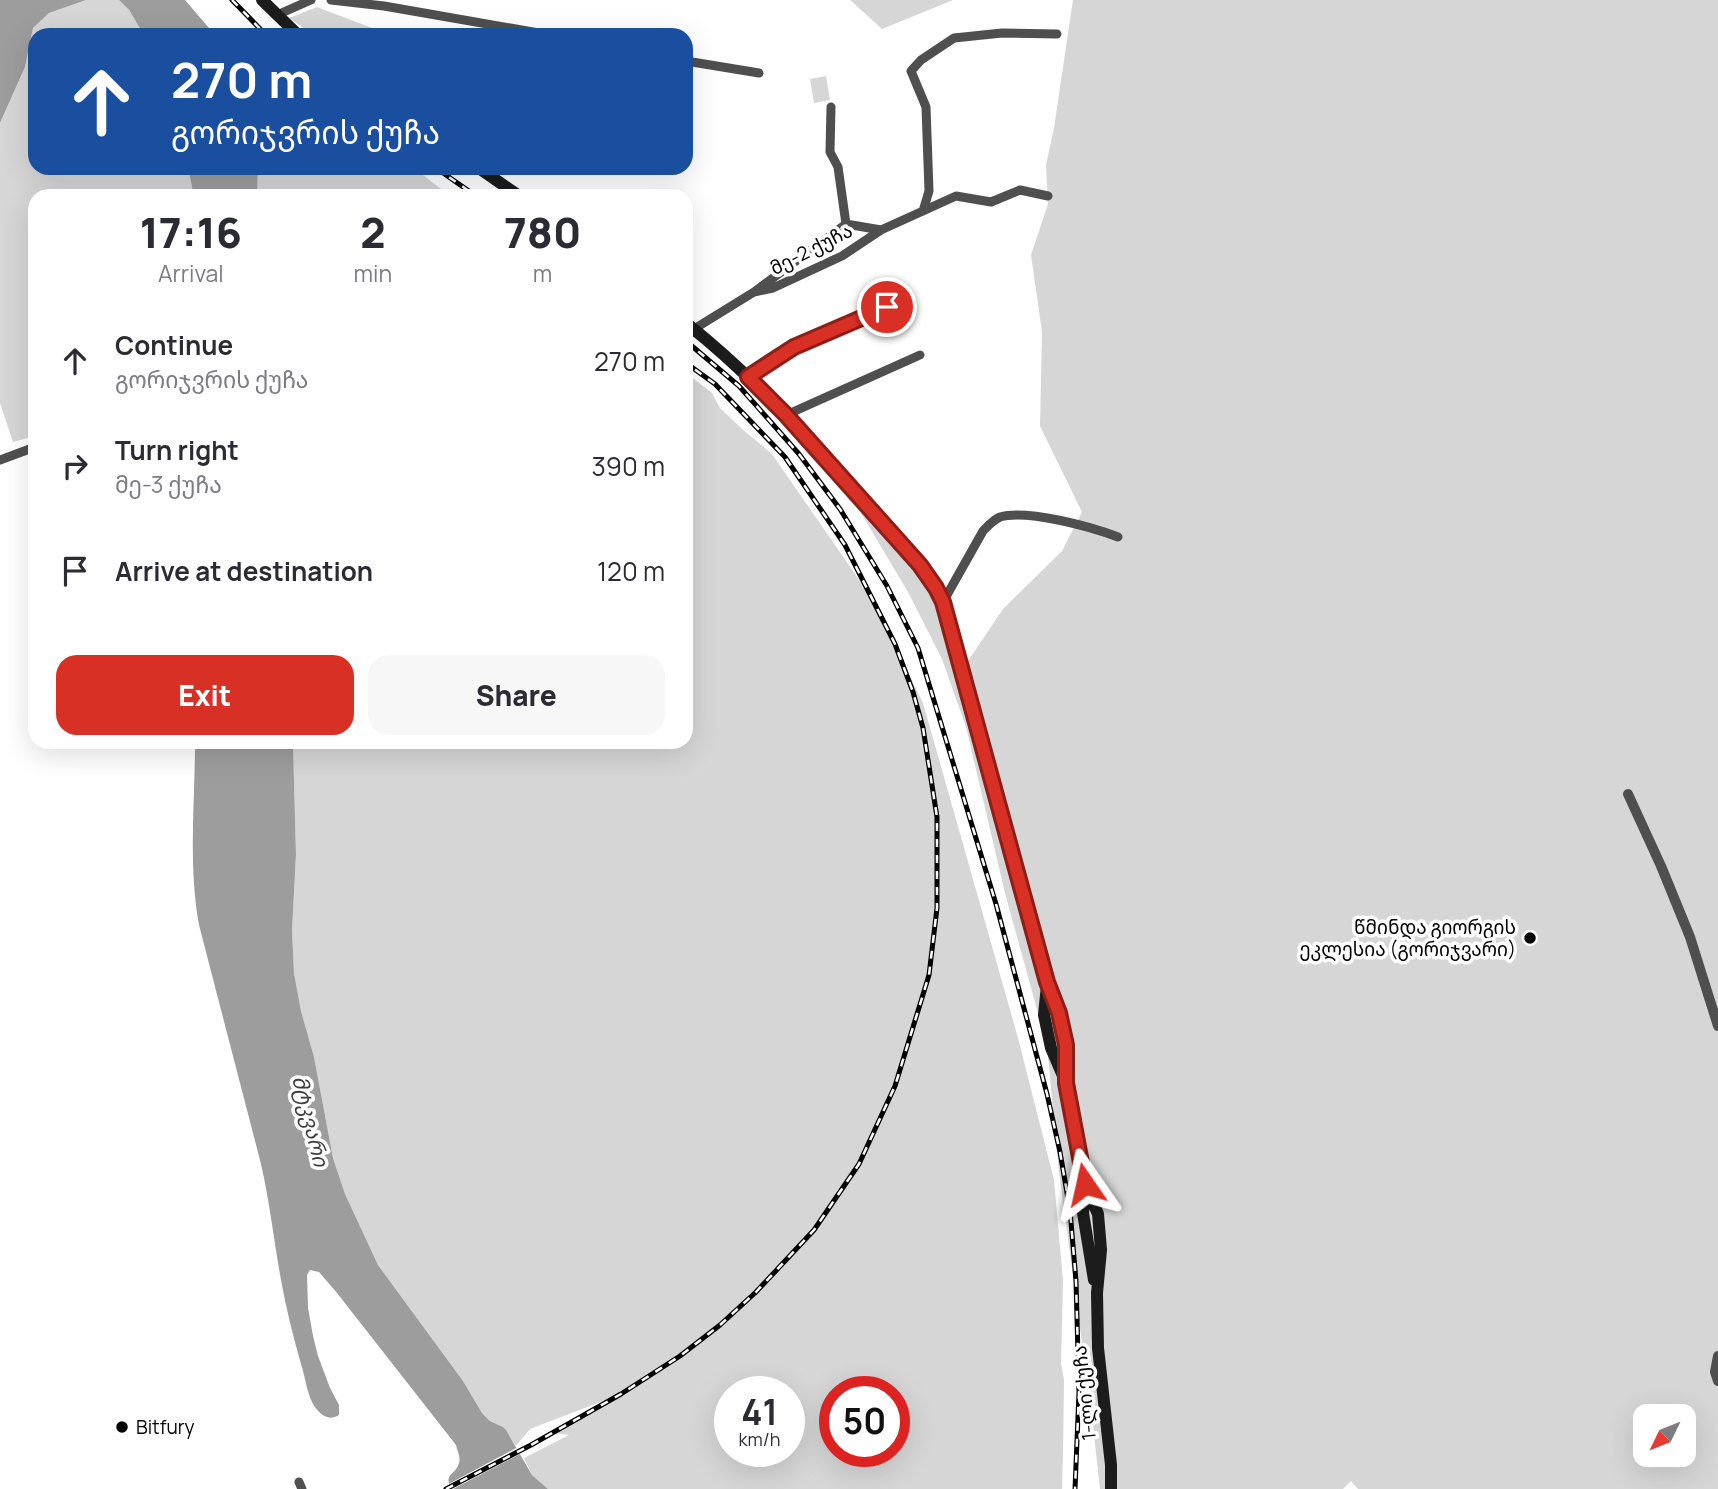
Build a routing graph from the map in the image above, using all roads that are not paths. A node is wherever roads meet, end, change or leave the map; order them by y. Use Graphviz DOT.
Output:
graph roads {
  1 [pos="262,0"];
  2 [pos="311,0"];
  3 [pos="331,0"];
  4 [pos="384,3"];
  5 [pos="277,15"];
  6 [pos="291,28"];
  7 [pos="514,28"];
  8 [pos="1057,34"];
  9 [pos="693,62"];
  10 [pos="760,73"];
  11 [pos="831,107"];
  12 [pos="489,175"];
  13 [pos="509,189"];
  14 [pos="1048,196"];
  15 [pos="923,211"];
  16 [pos="846,224"];
  17 [pos="881,230"];
  18 [pos="754,292"];
  19 [pos="887,307"];
  20 [pos="693,324"];
  21 [pos="693,329"];
  22 [pos="920,355"];
  23 [pos="748,377"];
  24 [pos="786,415"];
  25 [pos="28,451"];
  26 [pos="0,460"];
  27 [pos="1118,537"];
  28 [pos="943,602"];
  29 [pos="1628,794"];
  30 [pos="1718,1026"];
  31 [pos="1718,1356"];
  32 [pos="1718,1381"];
  33 [pos="1111,1489"];
  1 -- 5 [label="main road"];
  2 -- 5 [label="street"];
  3 -- 4 [label="street"];
  4 -- 7 [label="street"];
  5 -- 6 [label="main road"];
  8 -- 15 [label="street"];
  9 -- 10 [label="street"];
  11 -- 16 [label="street"];
  12 -- 13 [label="main road"];
  14 -- 15 [label="street, მე-2 ქუჩა"];
  15 -- 17 [label="street, მე-2 ქუჩა"];
  16 -- 17 [label="street, მე-2 ქუჩა"];
  16 -- 18 [label="street, მე-2 ქუჩა"];
  17 -- 18 [label="street, მე-2 ქუჩა"];
  18 -- 20 [label="street, მე-2 ქუჩა"];
  19 -- 23 [label="street"];
  21 -- 23 [label="main road, 1-ლი ქუჩა"];
  22 -- 24 [label="street"];
  23 -- 24 [label="main road, 1-ლი ქუჩა"];
  24 -- 28 [label="main road, 1-ლი ქუჩა"];
  25 -- 26 [label="street"];
  27 -- 28 [label="street"];
  28 -- 33 [label="main road, 1-ლი ქუჩა"];
  29 -- 30 [label="street"];
  31 -- 32 [label="street"];
}
